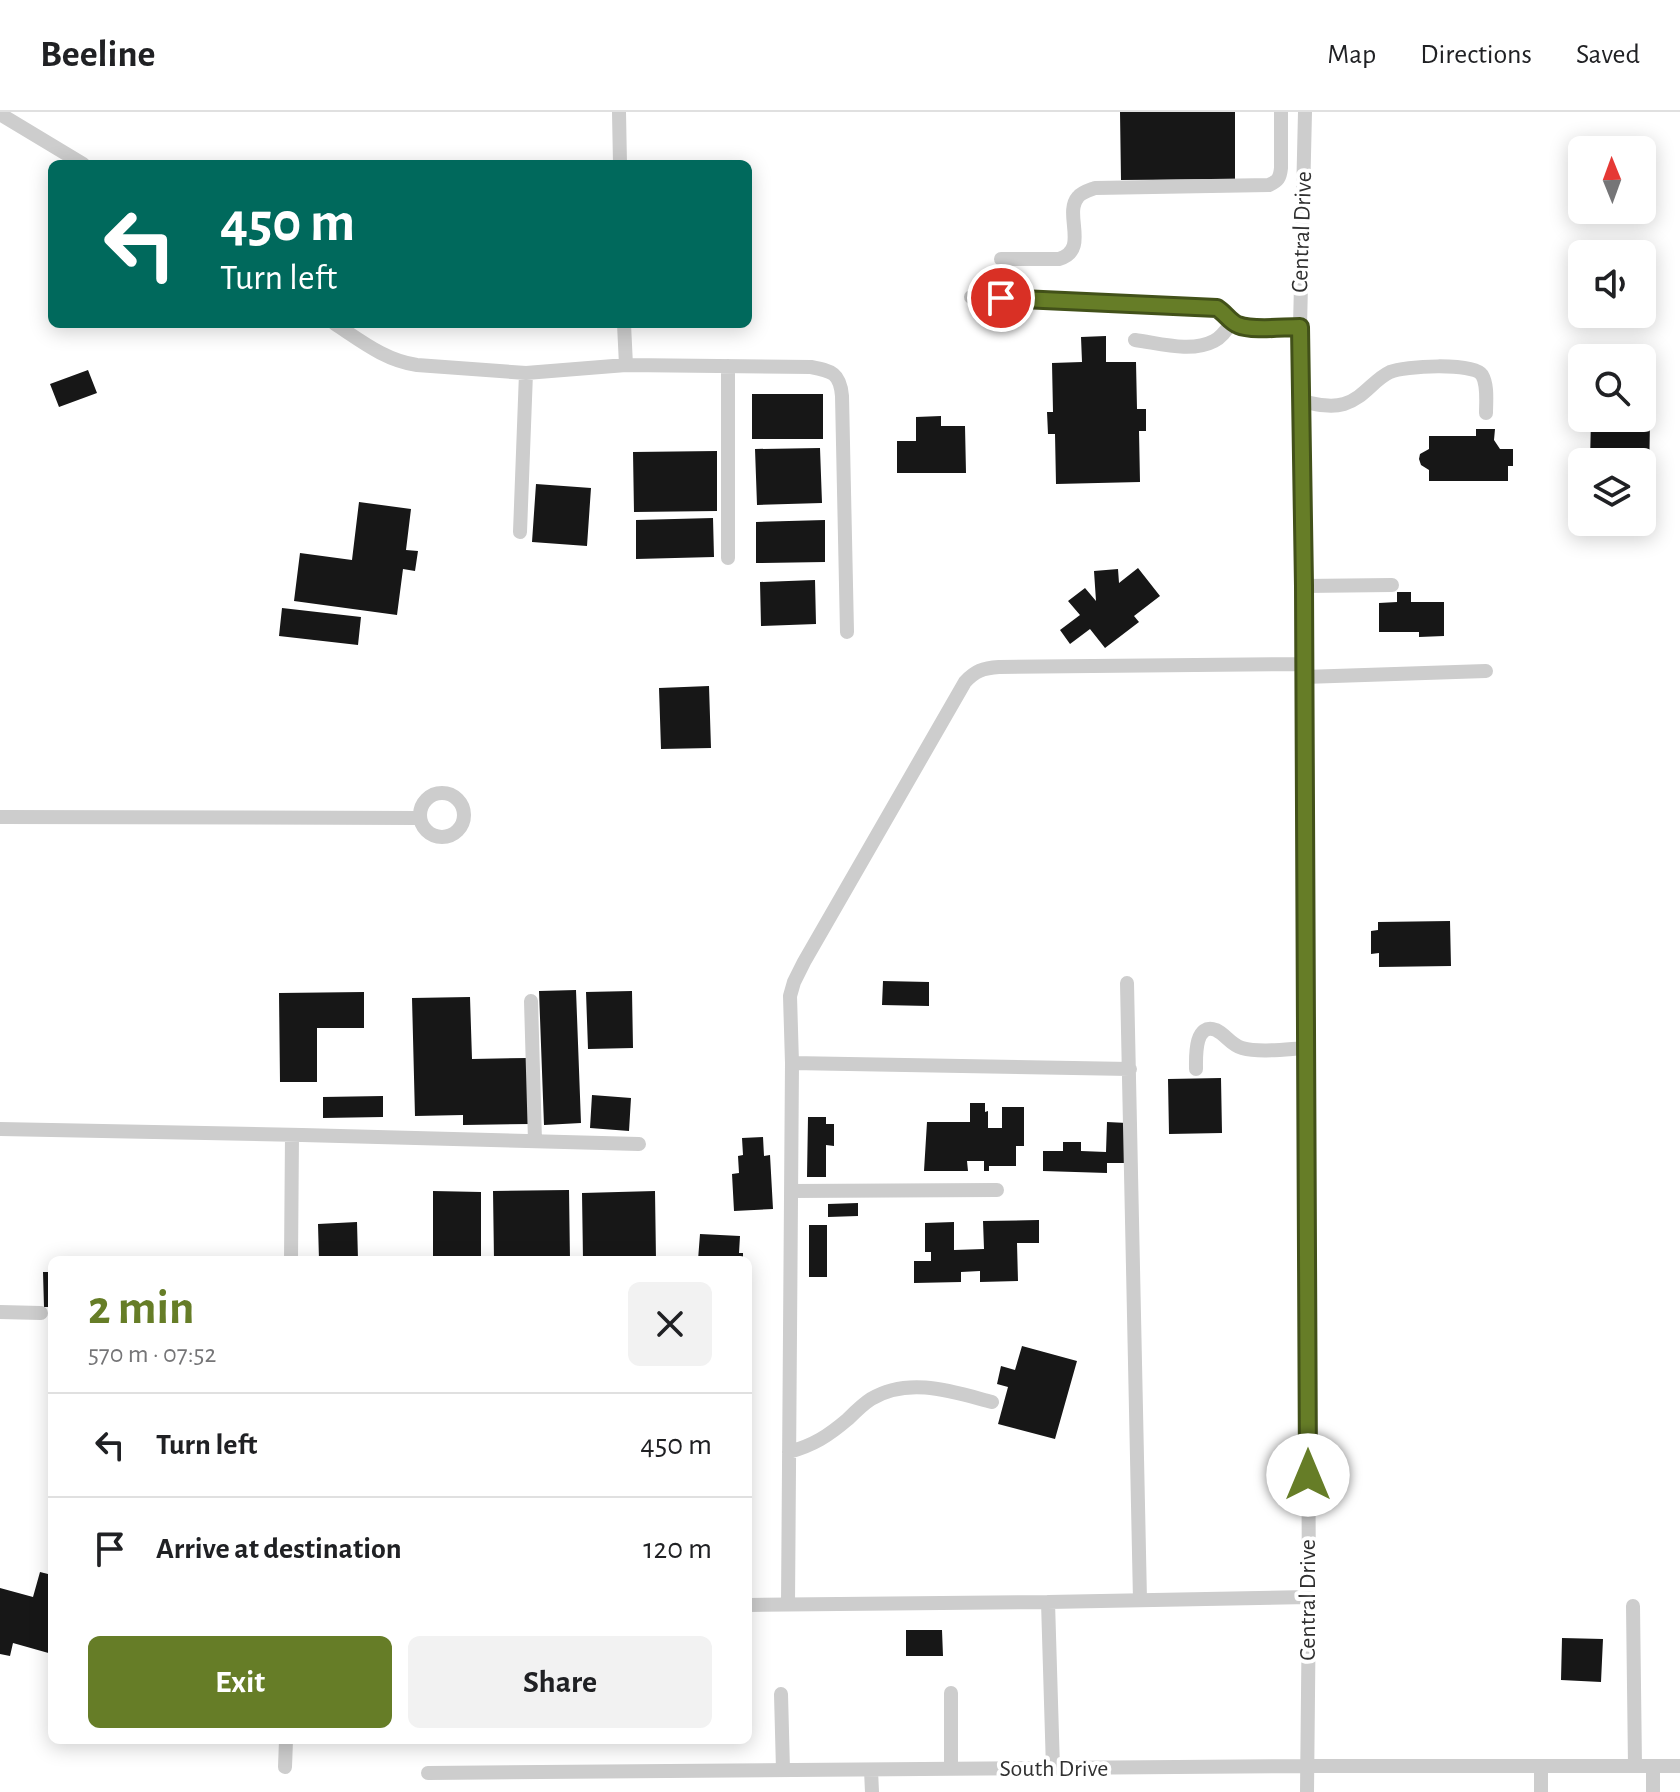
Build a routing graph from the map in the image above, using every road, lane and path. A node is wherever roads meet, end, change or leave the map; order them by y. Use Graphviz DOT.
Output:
graph roads {
  1 [pos="619,112"];
  2 [pos="1281,112"];
  3 [pos="1305,112"];
  4 [pos="0,114"];
  5 [pos="76,160"];
  6 [pos="620,160"];
  7 [pos="1001,259"];
  8 [pos="971,297"];
  9 [pos="1232,322"];
  10 [pos="1300,327"];
  11 [pos="341,328"];
  12 [pos="624,328"];
  13 [pos="1135,340"];
  14 [pos="626,365"];
  15 [pos="728,366"];
  16 [pos="526,373"];
  17 [pos="1301,401"];
  18 [pos="1486,413"];
  19 [pos="520,532"];
  20 [pos="728,558"];
  21 [pos="1392,585"];
  22 [pos="1304,586"];
  23 [pos="847,632"];
  24 [pos="1304,670"];
  25 [pos="1486,671"];
  26 [pos="0,817"];
  27 [pos="420,818"];
  28 [pos="1127,983"];
  29 [pos="531,1001"];
  30 [pos="1306,1048"];
  31 [pos="792,1063"];
  32 [pos="1130,1069"];
  33 [pos="1196,1069"];
  34 [pos="0,1129"];
  35 [pos="292,1135"];
  36 [pos="535,1141"];
  37 [pos="639,1144"];
  38 [pos="997,1190"];
  39 [pos="791,1191"];
  40 [pos="291,1256"];
  41 [pos="0,1312"];
  42 [pos="41,1313"];
  43 [pos="992,1402"];
  44 [pos="789,1452"];
  45 [pos="1309,1597"];
  46 [pos="1140,1600"];
  47 [pos="1048,1602"];
  48 [pos="788,1604"];
  49 [pos="752,1605"];
  50 [pos="1633,1606"];
  51 [pos="951,1693"];
  52 [pos="781,1694"];
  53 [pos="286,1744"];
  54 [pos="1308,1766"];
  55 [pos="1541,1766"];
  56 [pos="1635,1766"];
  57 [pos="1653,1766"];
  58 [pos="1680,1766"];
  59 [pos="285,1767"];
  60 [pos="951,1769"];
  61 [pos="1053,1769"];
  62 [pos="783,1770"];
  63 [pos="871,1770"];
  64 [pos="428,1773"];
  65 [pos="872,1792"];
  66 [pos="1307,1792"];
  67 [pos="1541,1792"];
  68 [pos="1653,1792"];
  1 -- 6 [label="street"];
  2 -- 7 [label="street"];
  3 -- 10 [label="street, Central Drive"];
  4 -- 5 [label="street"];
  8 -- 9 [label="street"];
  9 -- 10 [label="street"];
  9 -- 13 [label="street"];
  10 -- 17 [label="street, Central Drive"];
  11 -- 16 [label="street"];
  12 -- 14 [label="street"];
  14 -- 15 [label="street"];
  14 -- 16 [label="street"];
  15 -- 20 [label="street"];
  15 -- 23 [label="street"];
  16 -- 19 [label="street"];
  17 -- 18 [label="street"];
  17 -- 22 [label="street, Central Drive"];
  21 -- 22 [label="street"];
  22 -- 24 [label="street, Central Drive"];
  24 -- 25 [label="street"];
  24 -- 30 [label="street, Central Drive"];
  24 -- 31 [label="street"];
  26 -- 27 [label="street"];
  28 -- 32 [label="street"];
  29 -- 36 [label="street"];
  30 -- 33 [label="street"];
  30 -- 45 [label="street, Central Drive"];
  31 -- 32 [label="street"];
  31 -- 39 [label="street"];
  32 -- 46 [label="street"];
  34 -- 35 [label="street"];
  35 -- 36 [label="street"];
  35 -- 40 [label="street"];
  36 -- 37 [label="street"];
  38 -- 39 [label="street"];
  39 -- 44 [label="street"];
  41 -- 42 [label="street"];
  43 -- 44 [label="street"];
  44 -- 48 [label="street"];
  45 -- 46 [label="street"];
  45 -- 54 [label="street, Central Drive"];
  46 -- 47 [label="street"];
  47 -- 48 [label="street"];
  47 -- 61 [label="street"];
  48 -- 49 [label="street"];
  50 -- 56 [label="street"];
  51 -- 60 [label="street"];
  52 -- 62 [label="street"];
  53 -- 59 [label="street"];
  54 -- 55 [label="street, South Drive"];
  54 -- 61 [label="street, South Drive"];
  54 -- 66 [label="street, Central Drive"];
  55 -- 56 [label="street, South Drive"];
  55 -- 67 [label="street"];
  56 -- 57 [label="street, South Drive"];
  57 -- 58 [label="street, South Drive"];
  57 -- 68 [label="street"];
  60 -- 61 [label="street, South Drive"];
  60 -- 63 [label="street, South Drive"];
  62 -- 63 [label="street, South Drive"];
  62 -- 64 [label="street, South Drive"];
  63 -- 65 [label="street"];
}
